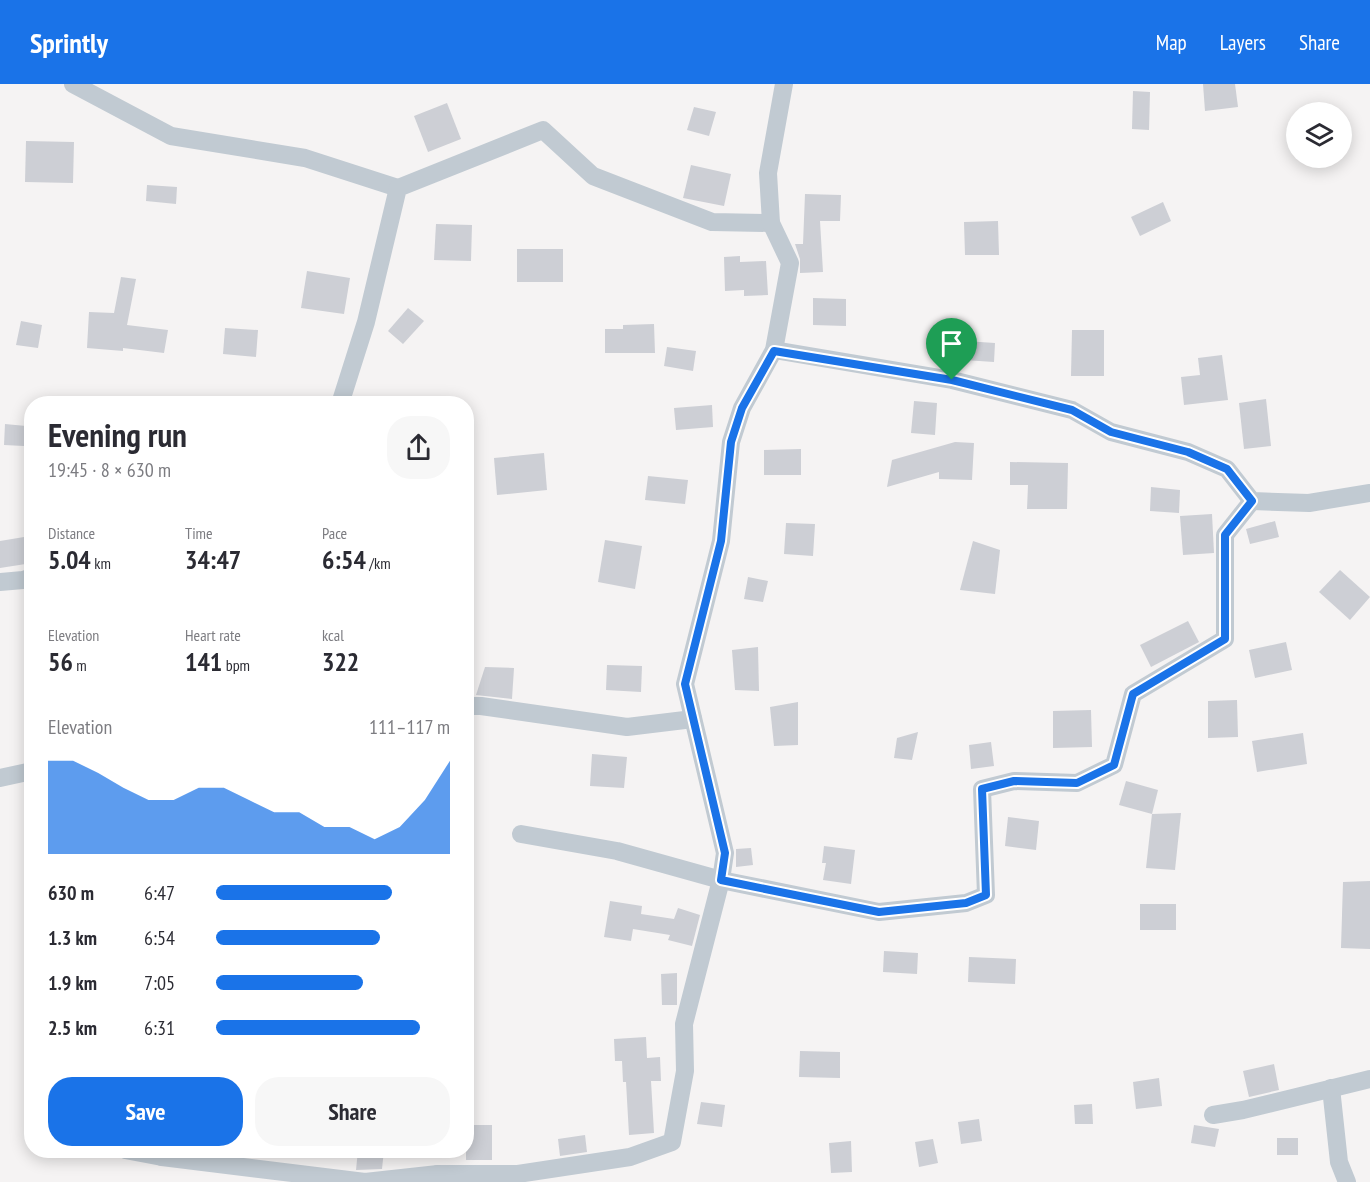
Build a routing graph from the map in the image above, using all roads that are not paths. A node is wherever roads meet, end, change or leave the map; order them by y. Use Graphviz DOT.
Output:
graph roads {
  1 [pos="73,84"];
  2 [pos="784,84"];
  3 [pos="398,188"];
  4 [pos="771,223"];
  5 [pos="774,351"];
  6 [pos="343,396"];
  7 [pos="1370,493"];
  8 [pos="1252,501"];
  9 [pos="24,580"];
  10 [pos="0,582"];
  11 [pos="474,706"];
  12 [pos="693,718"];
  13 [pos="24,773"];
  14 [pos="0,778"];
  15 [pos="521,834"];
  16 [pos="721,880"];
  17 [pos="1370,1079"];
  18 [pos="1331,1089"];
  19 [pos="1213,1115"];
  20 [pos="189,1158"];
  21 [pos="437,1178"];
  22 [pos="1347,1182"];
  1 -- 3 [label="street"];
  2 -- 4 [label="street"];
  3 -- 4 [label="street"];
  3 -- 6 [label="street"];
  4 -- 5 [label="street"];
  5 -- 8 [label="street"];
  5 -- 12 [label="street"];
  7 -- 8 [label="street"];
  8 -- 16 [label="street"];
  9 -- 10 [label="street"];
  11 -- 12 [label="street"];
  12 -- 16 [label="street"];
  13 -- 14 [label="street"];
  15 -- 16 [label="street"];
  16 -- 21 [label="street"];
  17 -- 18 [label="street"];
  18 -- 19 [label="street"];
  18 -- 22 [label="street"];
  20 -- 21 [label="street"];
}
